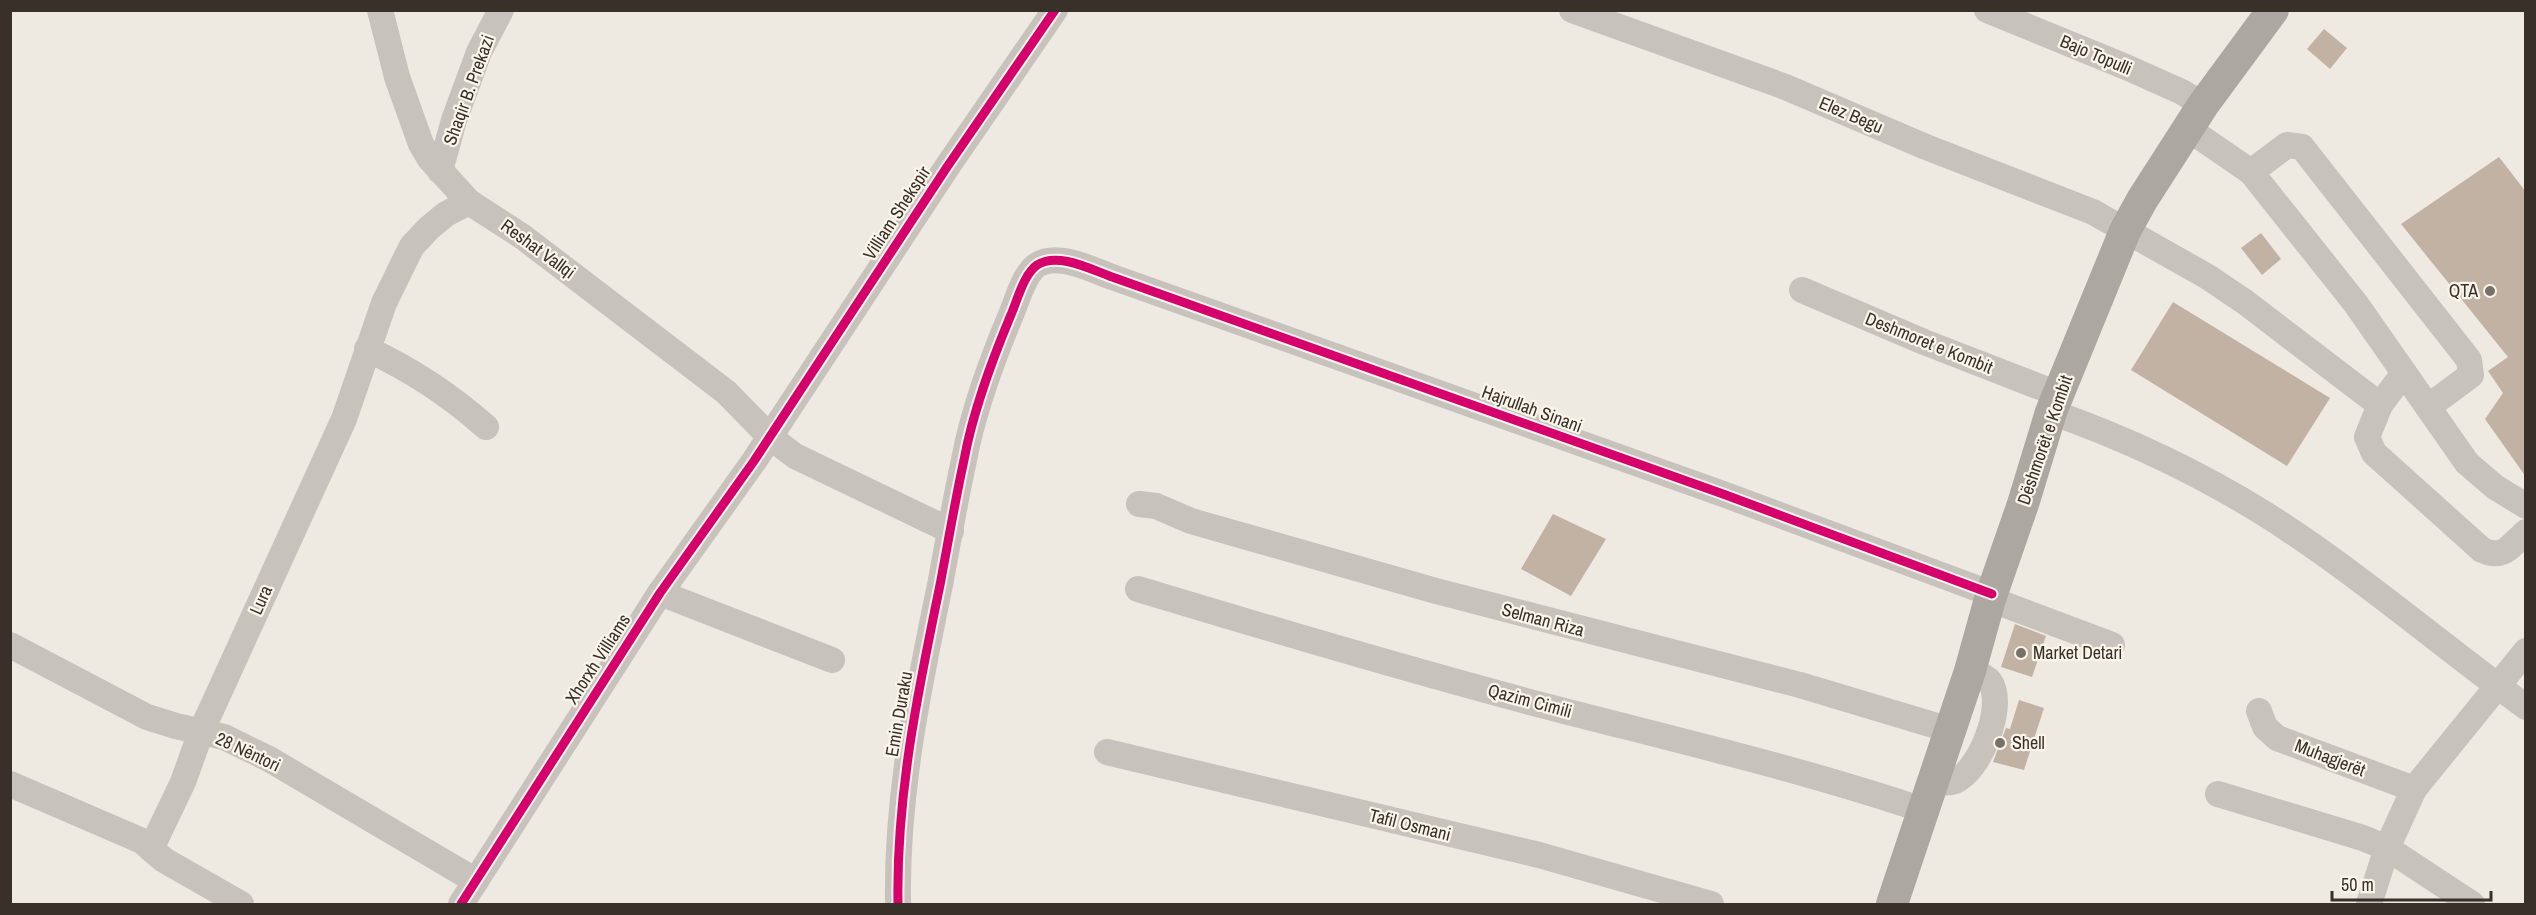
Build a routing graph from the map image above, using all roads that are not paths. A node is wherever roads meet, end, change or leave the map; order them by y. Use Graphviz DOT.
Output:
graph roads {
  1 [pos="380,10"];
  2 [pos="501,10"];
  3 [pos="1055,10"];
  4 [pos="1572,10"];
  5 [pos="1987,10"];
  6 [pos="2273,10"];
  7 [pos="2195,116"];
  8 [pos="440,171"];
  9 [pos="2251,172"];
  10 [pos="469,202"];
  11 [pos="2125,231"];
  12 [pos="1060,260"];
  13 [pos="1802,290"];
  14 [pos="367,349"];
  15 [pos="2404,373"];
  16 [pos="2055,403"];
  17 [pos="2380,405"];
  18 [pos="2428,407"];
  19 [pos="486,427"];
  20 [pos="770,437"];
  21 [pos="1139,504"];
  22 [pos="2526,506"];
  23 [pos="951,531"];
  24 [pos="2526,532"];
  25 [pos="1138,589"];
  26 [pos="660,593"];
  27 [pos="1991,596"];
  28 [pos="10,645"];
  29 [pos="2112,645"];
  30 [pos="2526,651"];
  31 [pos="832,660"];
  32 [pos="1970,671"];
  33 [pos="2497,687"];
  34 [pos="2526,707"];
  35 [pos="2259,711"];
  36 [pos="1950,730"];
  37 [pos="201,732"];
  38 [pos="1107,752"];
  39 [pos="1932,780"];
  40 [pos="10,784"];
  41 [pos="2414,789"];
  42 [pos="2218,794"];
  43 [pos="1923,810"];
  44 [pos="2387,848"];
  45 [pos="151,849"];
  46 [pos="476,881"];
  47 [pos="240,904"];
  48 [pos="461,904"];
  49 [pos="897,904"];
  50 [pos="1711,904"];
  51 [pos="1892,904"];
  52 [pos="2369,904"];
  53 [pos="2472,904"];
  1 -- 8 [label="street, Reshat Vallqi"];
  2 -- 8 [label="street, Shaqir B. Prekazi"];
  3 -- 20 [label="street, Villiam Shekspir"];
  4 -- 11 [label="street, Elez Begu"];
  5 -- 7 [label="street, Bajo Topulli"];
  6 -- 7 [label="main road, Dëshmorët e Kombit"];
  7 -- 9 [label="street, Bajo Topulli"];
  7 -- 11 [label="main road, Dëshmorët e Kombit"];
  8 -- 10 [label="street, Reshat Vallqi"];
  9 -- 15 [label="street, Bajo Topulli"];
  9 -- 18 [label="street"];
  10 -- 14 [label="street, Lura"];
  10 -- 20 [label="street, Reshat Vallqi"];
  11 -- 16 [label="main road, Dëshmorët e Kombit"];
  11 -- 17 [label="street, Elez Begu"];
  12 -- 23 [label="street, Emin Duraku"];
  12 -- 27 [label="street, Hajrullah Sinani"];
  13 -- 16 [label="street, Deshmoret e Kombit"];
  14 -- 19 [label="street"];
  14 -- 37 [label="street, Lura"];
  15 -- 17 [label="street"];
  15 -- 18 [label="street, Bajo Topulli"];
  16 -- 27 [label="main road, Dëshmorët e Kombit"];
  16 -- 33 [label="street, Deshmoret e Kombit"];
  17 -- 24 [label="street"];
  18 -- 22 [label="street, Bajo Topulli"];
  20 -- 23 [label="street"];
  20 -- 26 [label="street, Xhorxh Villiams"];
  21 -- 36 [label="street, Selman Riza"];
  23 -- 49 [label="street, Emin Duraku"];
  25 -- 43 [label="street, Qazim Cimili"];
  26 -- 31 [label="street"];
  26 -- 46 [label="street, Xhorxh Villiams"];
  27 -- 29 [label="street"];
  27 -- 32 [label="main road, Dëshmorët e Kombit"];
  28 -- 37 [label="street, 28 Nëntori"];
  30 -- 33 [label="street"];
  32 -- 36 [label="main road, Dëshmorët e Kombit"];
  32 -- 39 [label="street"];
  33 -- 34 [label="street"];
  33 -- 41 [label="street"];
  35 -- 41 [label="street, Muhagjerët"];
  36 -- 39 [label="main road, Dëshmorët e Kombit"];
  37 -- 45 [label="street, Lura"];
  37 -- 46 [label="street, 28 Nëntori"];
  38 -- 50 [label="street, Tafil Osmani"];
  39 -- 43 [label="main road, Dëshmorët e Kombit"];
  40 -- 45 [label="street"];
  41 -- 44 [label="street"];
  42 -- 44 [label="street"];
  43 -- 51 [label="main road, Dëshmorët e Kombit"];
  44 -- 52 [label="street"];
  44 -- 53 [label="street"];
  45 -- 47 [label="street"];
  46 -- 48 [label="street, Xhorxh Villiams"];
}
